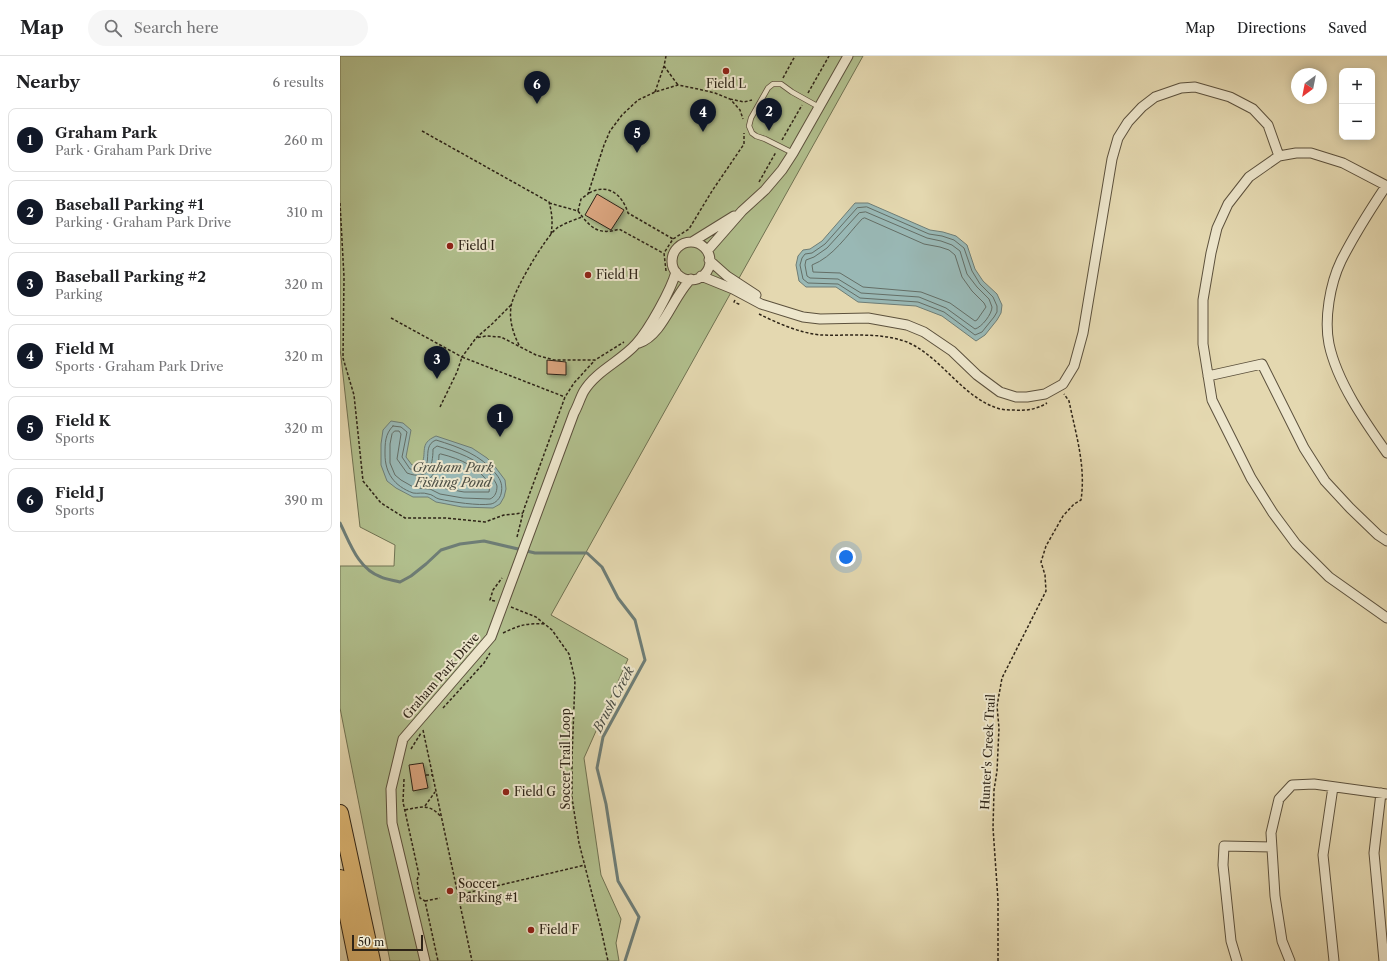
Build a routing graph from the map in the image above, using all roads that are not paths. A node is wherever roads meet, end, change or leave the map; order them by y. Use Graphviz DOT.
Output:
graph roads {
  1 [pos="848,56"];
  2 [pos="819,107"];
  3 [pos="793,153"];
  4 [pos="1279,156"];
  5 [pos="1386,186"];
  6 [pos="742,211"];
  7 [pos="692,242"];
  8 [pos="708,256"];
  9 [pos="676,272"];
  10 [pos="701,276"];
  11 [pos="691,279"];
  12 [pos="776,308"];
  13 [pos="636,344"];
  14 [pos="1208,376"];
  15 [pos="1387,454"];
  16 [pos="1387,541"];
  17 [pos="1387,618"];
  18 [pos="1333,787"];
  19 [pos="1384,794"];
  20 [pos="340,813"];
  21 [pos="1272,847"];
  22 [pos="340,878"];
  23 [pos="357,961"];
  24 [pos="372,961"];
  25 [pos="425,961"];
  26 [pos="1237,961"];
  27 [pos="1290,961"];
  28 [pos="1334,961"];
  29 [pos="1384,961"];
  1 -- 2 [label="street, Graham Park Drive"];
  2 -- 3 [label="street, Graham Park Drive"];
  2 -- 3 [label="lane"];
  3 -- 6 [label="street, Graham Park Drive"];
  4 -- 5 [label="street"];
  4 -- 12 [label="street"];
  4 -- 14 [label="street"];
  5 -- 15 [label="street"];
  6 -- 7 [label="street, Graham Park Drive"];
  6 -- 8 [label="street, Graham Park Drive"];
  7 -- 8 [label="street"];
  7 -- 9 [label="street, Graham Park Drive"];
  8 -- 10 [label="street, Graham Park Drive"];
  8 -- 12 [label="street"];
  9 -- 11 [label="street"];
  9 -- 13 [label="street, Graham Park Drive"];
  10 -- 11 [label="street"];
  10 -- 12 [label="street"];
  11 -- 13 [label="street, Graham Park Drive"];
  13 -- 25 [label="street, Graham Park Drive"];
  14 -- 16 [label="street"];
  14 -- 17 [label="street"];
  18 -- 19 [label="street"];
  18 -- 21 [label="street"];
  18 -- 28 [label="street"];
  19 -- 29 [label="street"];
  20 -- 24 [label="highway"];
  21 -- 26 [label="street"];
  21 -- 27 [label="street"];
  22 -- 23 [label="highway"];
}
